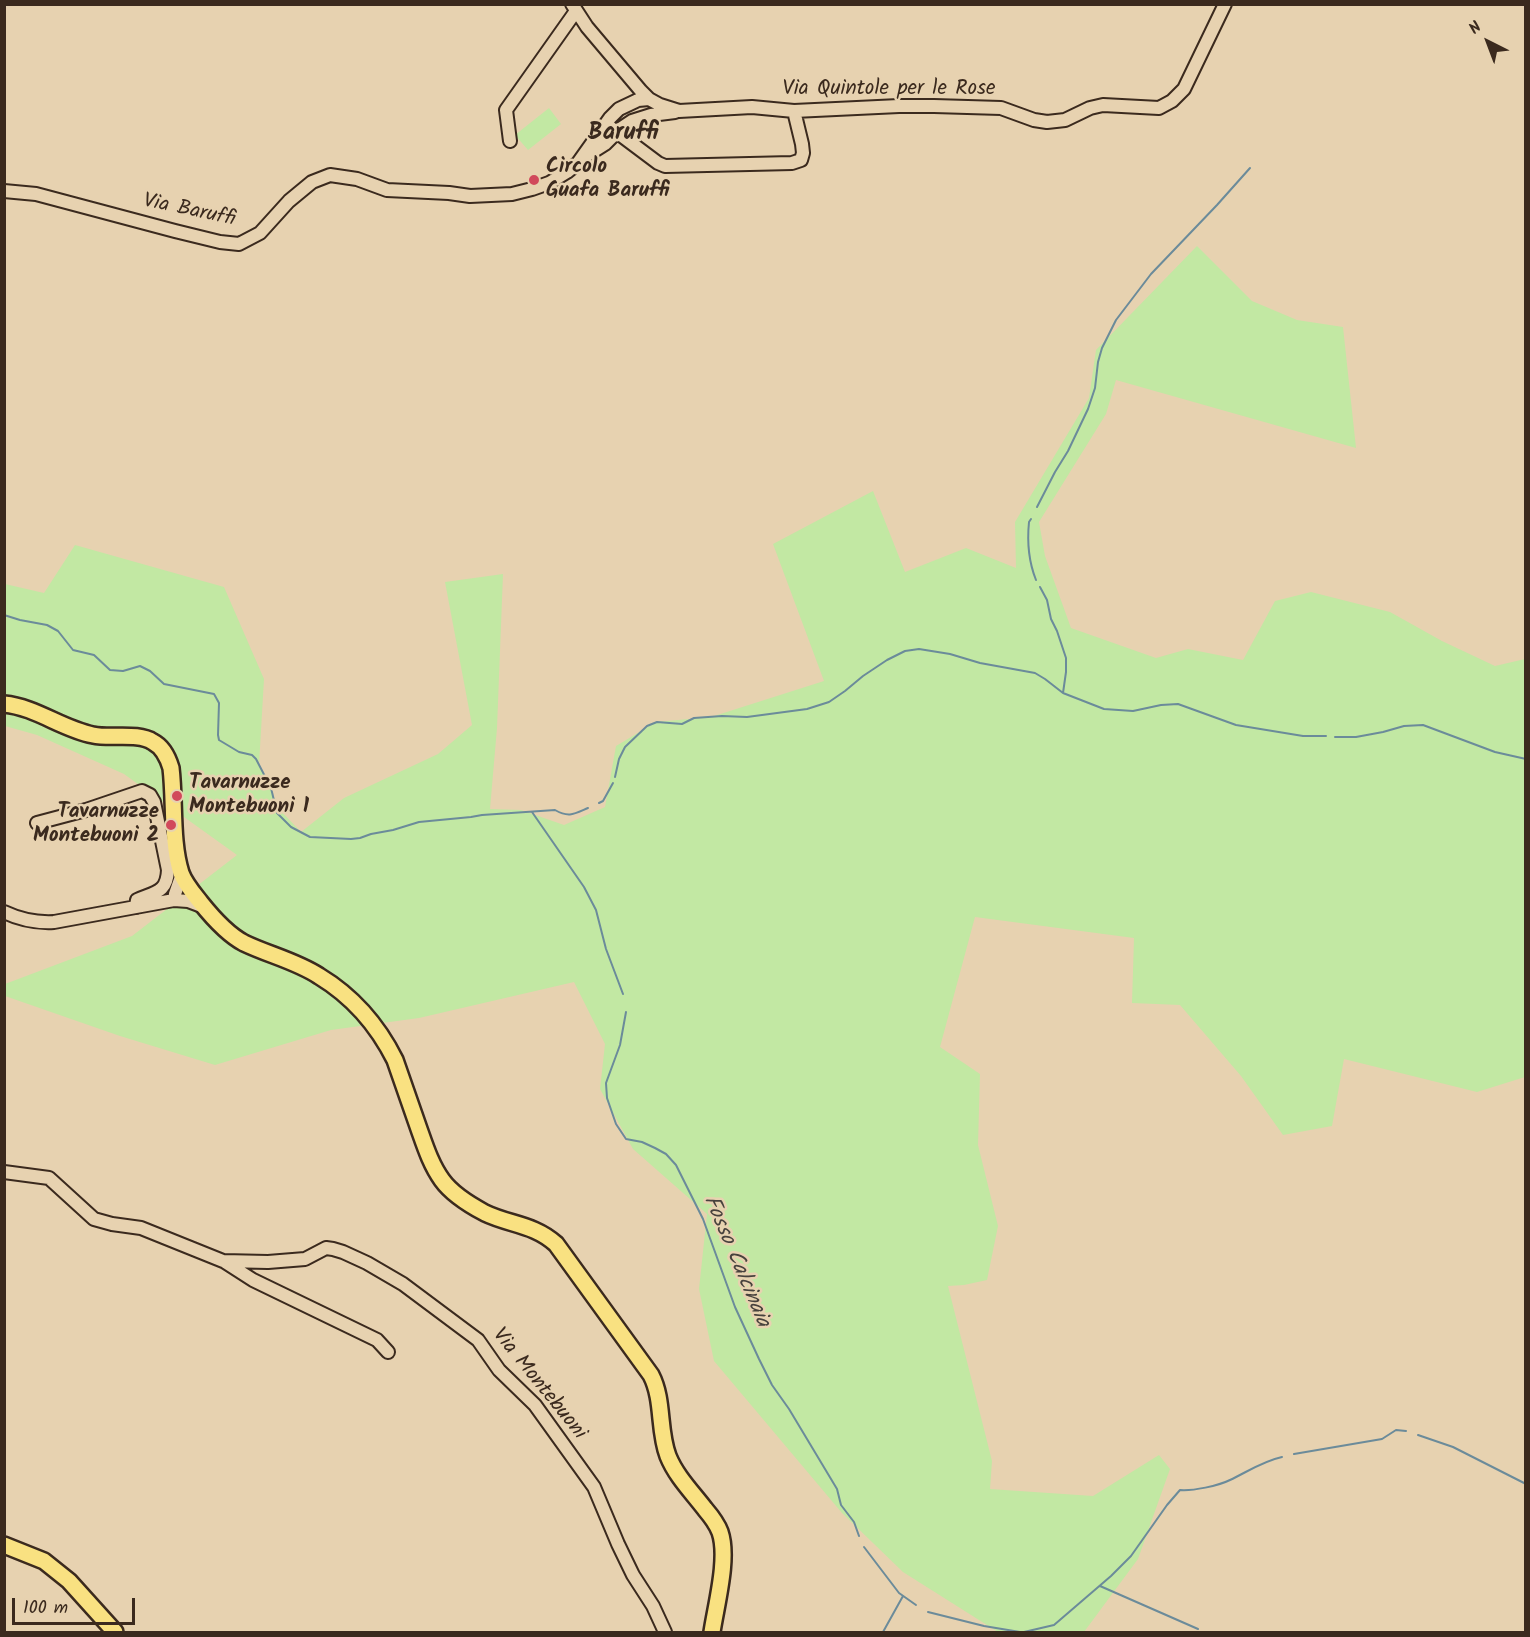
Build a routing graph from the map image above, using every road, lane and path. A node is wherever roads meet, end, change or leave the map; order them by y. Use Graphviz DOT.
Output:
graph roads {
  1 [pos="1225,4"];
  2 [pos="574,8"];
  3 [pos="623,71"];
  4 [pos="649,99"];
  5 [pos="630,103"];
  6 [pos="679,111"];
  7 [pos="794,111"];
  8 [pos="642,117"];
  9 [pos="606,124"];
  10 [pos="616,132"];
  11 [pos="510,141"];
  12 [pos="582,158"];
  13 [pos="4,191"];
  14 [pos="4,704"];
  15 [pos="37,823"];
  16 [pos="175,827"];
  17 [pos="160,831"];
  18 [pos="182,874"];
  19 [pos="190,888"];
  20 [pos="172,898"];
  21 [pos="136,906"];
  22 [pos="204,907"];
  23 [pos="4,912"];
  24 [pos="4,1172"];
  25 [pos="223,1262"];
  26 [pos="388,1352"];
  27 [pos="4,1545"];
  28 [pos="115,1632"];
  29 [pos="665,1632"];
  30 [pos="712,1632"];
  1 -- 7 [label="street, Via Quintole per le Rose"];
  2 -- 3 [label="street, Via Quintole per le Rose"];
  2 -- 11 [label="street"];
  3 -- 4 [label="street, Via Quintole per le Rose"];
  3 -- 5 [label="street"];
  4 -- 5 [label="street, Via Baruffi"];
  4 -- 6 [label="street, Via Quintole per le Rose"];
  4 -- 8 [label="street"];
  5 -- 8 [label="street"];
  5 -- 9 [label="street, Via Baruffi"];
  6 -- 7 [label="street, Via Quintole per le Rose"];
  6 -- 8 [label="street, Via Baruffi"];
  7 -- 10 [label="street"];
  8 -- 10 [label="street, Via Baruffi"];
  9 -- 10 [label="street"];
  9 -- 12 [label="street, Via Baruffi"];
  10 -- 12 [label="street, Via Baruffi"];
  12 -- 13 [label="street, Via Baruffi"];
  14 -- 16 [label="main road"];
  15 -- 17 [label="street"];
  16 -- 17 [label="street"];
  16 -- 18 [label="main road"];
  17 -- 21 [label="street"];
  18 -- 19 [label="main road"];
  18 -- 20 [label="street"];
  19 -- 20 [label="street"];
  19 -- 22 [label="main road"];
  20 -- 21 [label="street"];
  20 -- 22 [label="street"];
  21 -- 23 [label="street"];
  22 -- 30 [label="main road"];
  24 -- 25 [label="street, Via Montebuoni"];
  25 -- 26 [label="street"];
  25 -- 29 [label="street, Via Montebuoni"];
  27 -- 28 [label="main road"];
}
